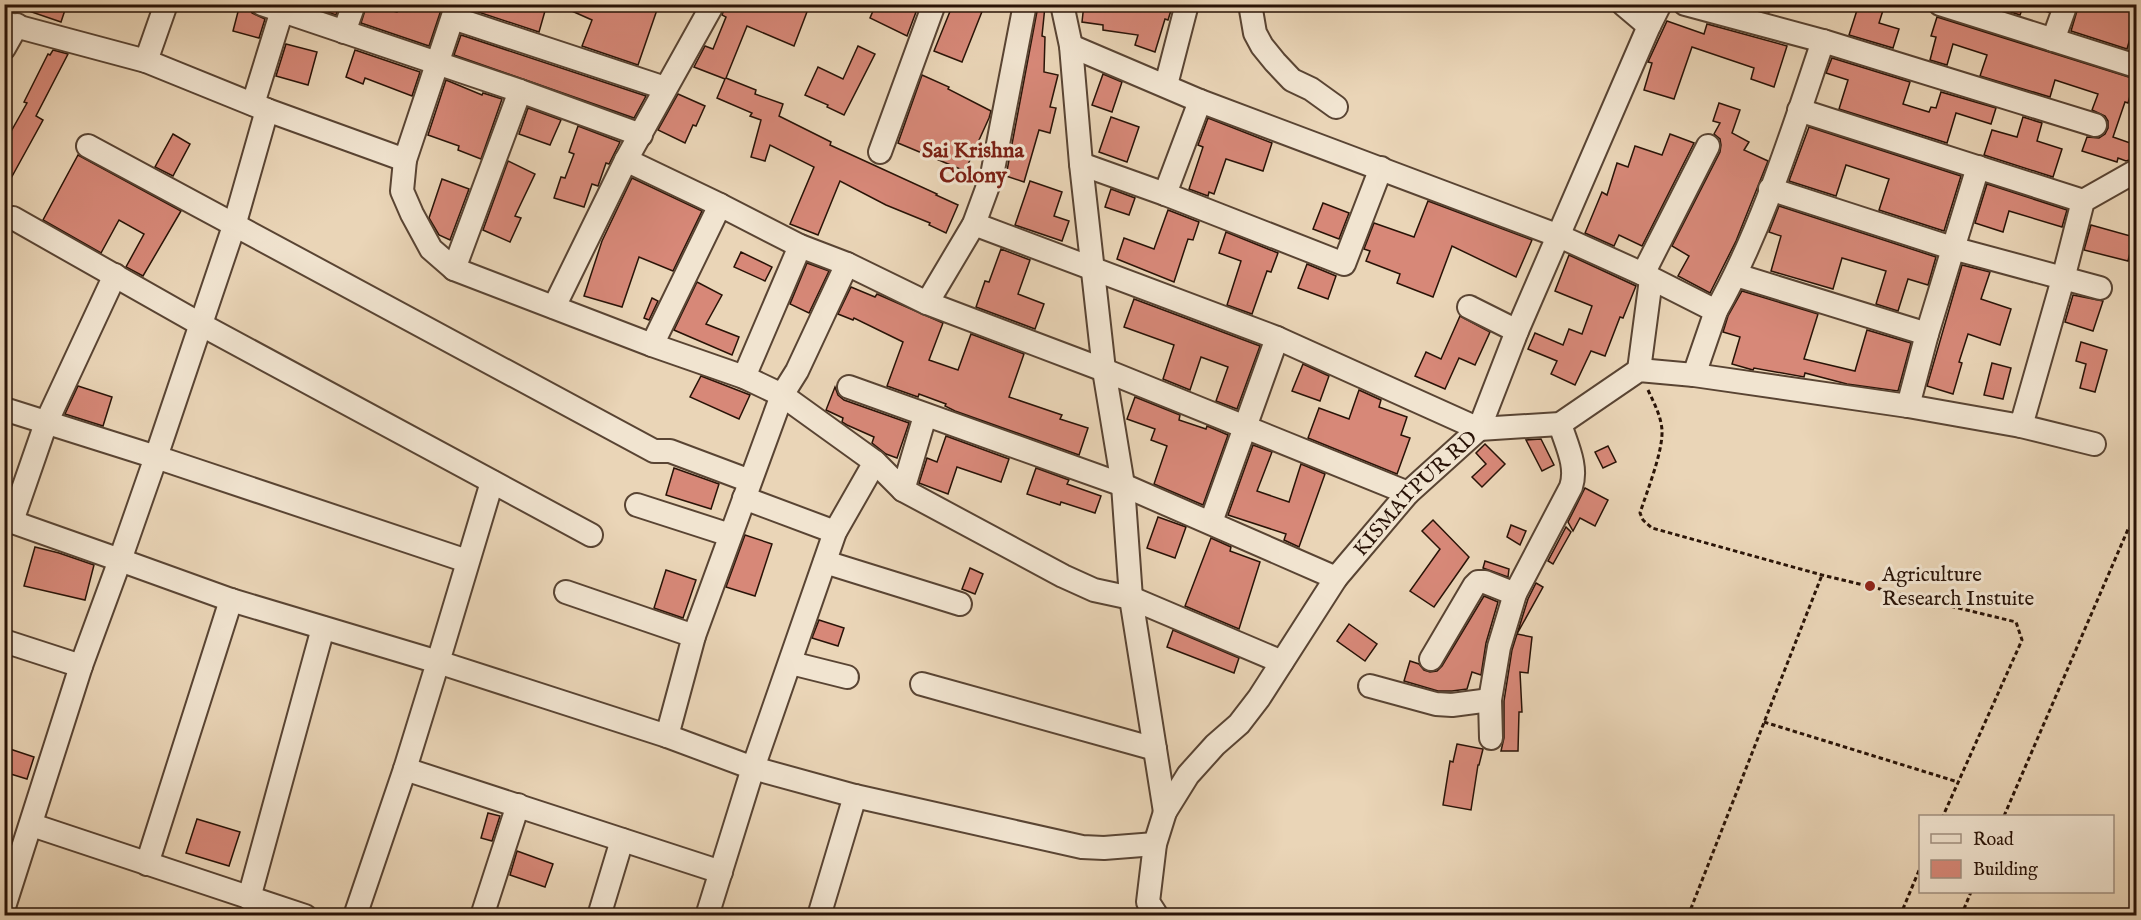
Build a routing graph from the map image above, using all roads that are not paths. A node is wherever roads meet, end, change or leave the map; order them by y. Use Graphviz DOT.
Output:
graph roads {
  1 [pos="166,4"];
  2 [pos="354,4"];
  3 [pos="713,4"];
  4 [pos="933,4"];
  5 [pos="1025,4"];
  6 [pos="1062,4"];
  7 [pos="1187,4"];
  8 [pos="1250,4"];
  9 [pos="1623,4"];
  10 [pos="1660,4"];
  11 [pos="1685,4"];
  12 [pos="1940,4"];
  13 [pos="2066,4"];
  14 [pos="276,7"];
  15 [pos="455,11"];
  16 [pos="1982,11"];
  17 [pos="11,24"];
  18 [pos="1648,26"];
  19 [pos="344,32"];
  20 [pos="2053,40"];
  21 [pos="1823,41"];
  22 [pos="1071,46"];
  23 [pos="4,48"];
  24 [pos="146,61"];
  25 [pos="437,63"];
  26 [pos="2136,66"];
  27 [pos="1166,85"];
  28 [pos="665,88"];
  29 [pos="520,91"];
  30 [pos="1200,100"];
  31 [pos="260,107"];
  32 [pos="1336,107"];
  33 [pos="1799,110"];
  34 [pos="2095,125"];
  35 [pos="641,135"];
  36 [pos="88,146"];
  37 [pos="1708,146"];
  38 [pos="880,152"];
  39 [pos="405,160"];
  40 [pos="626,160"];
  41 [pos="1081,164"];
  42 [pos="1978,167"];
  43 [pos="1381,168"];
  44 [pos="2136,171"];
  45 [pos="1770,189"];
  46 [pos="1166,194"];
  47 [pos="2083,201"];
  48 [pos="720,205"];
  49 [pos="13,218"];
  50 [pos="974,224"];
  51 [pos="234,226"];
  52 [pos="1559,236"];
  53 [pos="801,246"];
  54 [pos="1952,248"];
  55 [pos="847,264"];
  56 [pos="1092,267"];
  57 [pos="454,269"];
  58 [pos="1736,274"];
  59 [pos="115,275"];
  60 [pos="1647,277"];
  61 [pos="2063,279"];
  62 [pos="2100,288"];
  63 [pos="927,303"];
  64 [pos="554,307"];
  65 [pos="1469,307"];
  66 [pos="1716,311"];
  67 [pos="200,324"];
  68 [pos="1517,331"];
  69 [pos="1927,334"];
  70 [pos="1277,338"];
  71 [pos="652,345"];
  72 [pos="1639,369"];
  73 [pos="1104,370"];
  74 [pos="1694,375"];
  75 [pos="744,376"];
  76 [pos="849,387"];
  77 [pos="782,395"];
  78 [pos="1908,406"];
  79 [pos="4,409"];
  80 [pos="926,416"];
  81 [pos="46,423"];
  82 [pos="1560,424"];
  83 [pos="1245,426"];
  84 [pos="2021,426"];
  85 [pos="1479,429"];
  86 [pos="2094,444"];
  87 [pos="156,457"];
  88 [pos="875,462"];
  89 [pos="492,482"];
  90 [pos="1122,485"];
  91 [pos="747,489"];
  92 [pos="903,490"];
  93 [pos="1408,493"];
  94 [pos="637,505"];
  95 [pos="8,520"];
  96 [pos="1211,522"];
  97 [pos="835,532"];
  98 [pos="591,535"];
  99 [pos="730,535"];
  100 [pos="120,560"];
  101 [pos="467,561"];
  102 [pos="825,562"];
  103 [pos="1336,578"];
  104 [pos="566,592"];
  105 [pos="1515,594"];
  106 [pos="1131,598"];
  107 [pos="231,600"];
  108 [pos="960,604"];
  109 [pos="323,628"];
  110 [pos="694,636"];
  111 [pos="4,641"];
  112 [pos="1431,659"];
  113 [pos="438,662"];
  114 [pos="1282,662"];
  115 [pos="791,663"];
  116 [pos="81,666"];
  117 [pos="847,676"];
  118 [pos="922,684"];
  119 [pos="1370,686"];
  120 [pos="1490,700"];
  121 [pos="667,736"];
  122 [pos="1491,738"];
  123 [pos="1155,749"];
  124 [pos="753,768"];
  125 [pos="405,769"];
  126 [pos="855,796"];
  127 [pos="518,805"];
  128 [pos="1165,812"];
  129 [pos="32,825"];
  130 [pos="622,840"];
  131 [pos="1155,844"];
  132 [pos="147,864"];
  133 [pos="721,872"];
  134 [pos="249,898"];
  135 [pos="4,907"];
  136 [pos="1148,911"];
  137 [pos="305,915"];
  138 [pos="355,915"];
  139 [pos="482,915"];
  140 [pos="599,915"];
  141 [pos="707,915"];
  142 [pos="819,915"];
  1 -- 24 [label="street"];
  2 -- 19 [label="street"];
  3 -- 28 [label="street"];
  4 -- 38 [label="street"];
  5 -- 50 [label="street"];
  6 -- 22 [label="street"];
  7 -- 27 [label="street"];
  8 -- 32 [label="street"];
  9 -- 18 [label="street"];
  10 -- 18 [label="street, KISMATPUR RD"];
  11 -- 21 [label="street"];
  12 -- 16 [label="street"];
  13 -- 20 [label="street"];
  14 -- 19 [label="street"];
  14 -- 31 [label="street"];
  15 -- 25 [label="street"];
  15 -- 28 [label="street"];
  16 -- 20 [label="street"];
  17 -- 23 [label="street"];
  17 -- 24 [label="street"];
  18 -- 52 [label="street, KISMATPUR RD"];
  19 -- 25 [label="street"];
  20 -- 26 [label="street"];
  21 -- 33 [label="street"];
  21 -- 34 [label="street"];
  22 -- 27 [label="street"];
  22 -- 41 [label="street"];
  24 -- 31 [label="street"];
  25 -- 29 [label="street"];
  25 -- 39 [label="street"];
  27 -- 30 [label="street"];
  28 -- 35 [label="street"];
  29 -- 35 [label="street"];
  29 -- 57 [label="street"];
  30 -- 43 [label="street"];
  30 -- 46 [label="street"];
  31 -- 39 [label="street"];
  31 -- 51 [label="street"];
  33 -- 42 [label="street"];
  33 -- 45 [label="street"];
  35 -- 40 [label="street"];
  36 -- 51 [label="street"];
  37 -- 60 [label="street"];
  39 -- 57 [label="street"];
  40 -- 48 [label="street"];
  40 -- 64 [label="street"];
  41 -- 46 [label="street"];
  41 -- 56 [label="street"];
  42 -- 47 [label="street"];
  42 -- 54 [label="street"];
  43 -- 46 [label="street"];
  43 -- 52 [label="street"];
  44 -- 47 [label="street"];
  45 -- 54 [label="street"];
  45 -- 58 [label="street"];
  47 -- 61 [label="street"];
  48 -- 53 [label="street"];
  48 -- 71 [label="street"];
  49 -- 59 [label="street"];
  50 -- 56 [label="street"];
  50 -- 63 [label="street"];
  51 -- 67 [label="street"];
  51 -- 91 [label="street"];
  52 -- 60 [label="street"];
  52 -- 68 [label="street, KISMATPUR RD"];
  53 -- 55 [label="street"];
  53 -- 75 [label="street"];
  54 -- 61 [label="street"];
  54 -- 69 [label="street"];
  55 -- 63 [label="street"];
  55 -- 77 [label="street"];
  56 -- 70 [label="street"];
  56 -- 73 [label="street"];
  57 -- 64 [label="street"];
  58 -- 66 [label="street"];
  58 -- 69 [label="street"];
  59 -- 67 [label="street"];
  59 -- 81 [label="street"];
  60 -- 66 [label="street"];
  60 -- 72 [label="street"];
  61 -- 62 [label="street"];
  61 -- 84 [label="street"];
  63 -- 73 [label="street"];
  64 -- 71 [label="street"];
  65 -- 68 [label="street"];
  66 -- 74 [label="street"];
  67 -- 87 [label="street"];
  67 -- 89 [label="street"];
  68 -- 85 [label="street, KISMATPUR RD"];
  69 -- 78 [label="street"];
  70 -- 83 [label="street"];
  70 -- 85 [label="street"];
  71 -- 75 [label="street"];
  72 -- 74 [label="street"];
  72 -- 82 [label="street"];
  73 -- 83 [label="street"];
  73 -- 90 [label="street"];
  74 -- 78 [label="street"];
  75 -- 77 [label="street"];
  76 -- 80 [label="street"];
  77 -- 88 [label="street"];
  77 -- 91 [label="street"];
  78 -- 84 [label="street"];
  79 -- 81 [label="street"];
  80 -- 90 [label="street"];
  80 -- 92 [label="street"];
  81 -- 87 [label="street"];
  81 -- 95 [label="street"];
  82 -- 85 [label="street"];
  82 -- 105 [label="street"];
  83 -- 93 [label="street"];
  83 -- 96 [label="street"];
  84 -- 86 [label="street"];
  85 -- 93 [label="street, KISMATPUR RD"];
  87 -- 100 [label="street"];
  87 -- 101 [label="street"];
  88 -- 92 [label="street"];
  88 -- 97 [label="street"];
  89 -- 98 [label="street"];
  89 -- 101 [label="street"];
  90 -- 96 [label="street"];
  90 -- 106 [label="street"];
  91 -- 97 [label="street"];
  91 -- 99 [label="street"];
  92 -- 106 [label="street"];
  93 -- 103 [label="street, KISMATPUR RD"];
  94 -- 99 [label="street"];
  95 -- 100 [label="street"];
  96 -- 103 [label="street"];
  97 -- 102 [label="street"];
  99 -- 110 [label="street"];
  100 -- 107 [label="street"];
  100 -- 116 [label="street"];
  101 -- 113 [label="street"];
  102 -- 108 [label="street"];
  102 -- 115 [label="street"];
  103 -- 114 [label="street, KISMATPUR RD"];
  104 -- 110 [label="street"];
  105 -- 112 [label="street"];
  105 -- 120 [label="street"];
  106 -- 114 [label="street"];
  106 -- 123 [label="street"];
  107 -- 109 [label="street"];
  107 -- 132 [label="street"];
  109 -- 113 [label="street"];
  109 -- 134 [label="street"];
  110 -- 121 [label="street"];
  111 -- 116 [label="street"];
  113 -- 121 [label="street"];
  113 -- 125 [label="street"];
  114 -- 128 [label="street, KISMATPUR RD"];
  115 -- 117 [label="street"];
  115 -- 124 [label="street"];
  116 -- 129 [label="street"];
  118 -- 123 [label="street"];
  119 -- 120 [label="street"];
  120 -- 122 [label="street"];
  121 -- 124 [label="street"];
  123 -- 128 [label="street"];
  124 -- 126 [label="street"];
  124 -- 133 [label="street"];
  125 -- 127 [label="street"];
  125 -- 138 [label="street"];
  126 -- 131 [label="street"];
  126 -- 142 [label="street"];
  127 -- 130 [label="street"];
  127 -- 139 [label="street"];
  128 -- 131 [label="street, KISMATPUR RD"];
  129 -- 132 [label="street"];
  129 -- 135 [label="street"];
  130 -- 133 [label="street"];
  130 -- 140 [label="street"];
  131 -- 136 [label="street, KISMATPUR RD"];
  132 -- 134 [label="street"];
  133 -- 141 [label="street"];
  134 -- 137 [label="street"];
}
